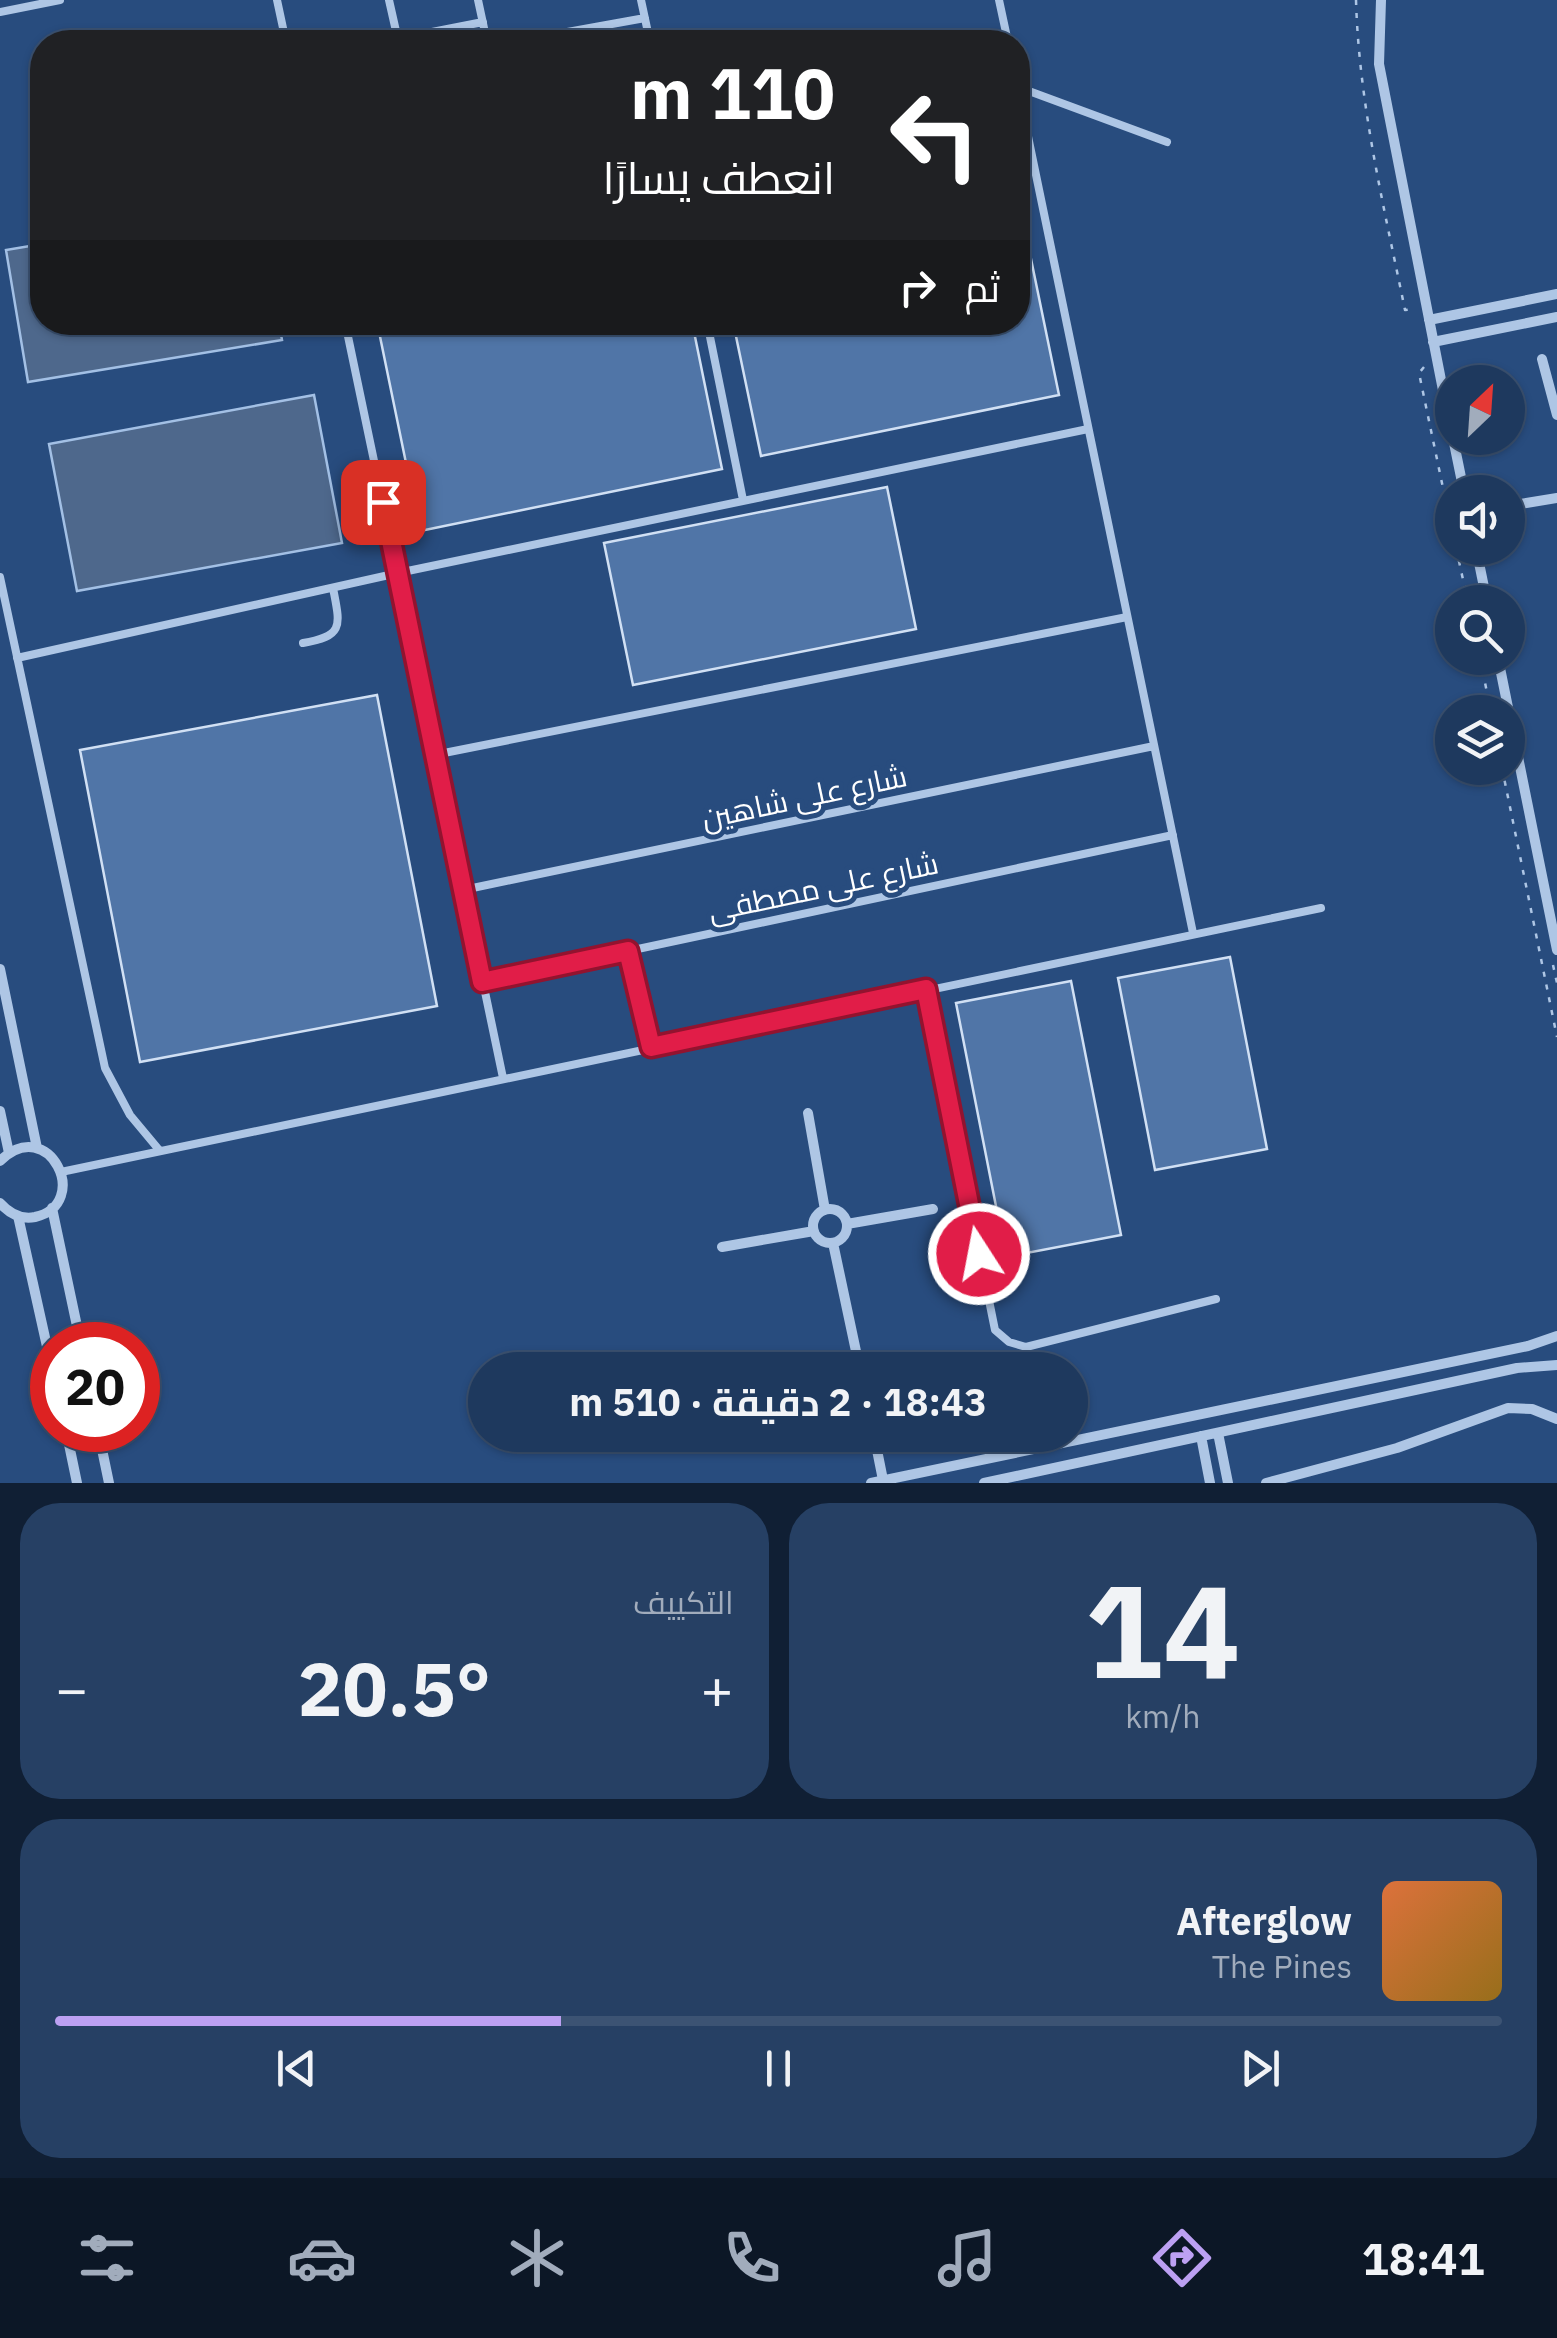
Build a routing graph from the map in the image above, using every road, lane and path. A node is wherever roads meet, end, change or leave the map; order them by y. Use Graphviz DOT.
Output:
graph roads {
  1 [pos="60,0"];
  2 [pos="277,0"];
  3 [pos="389,0"];
  4 [pos="478,0"];
  5 [pos="641,0"];
  6 [pos="999,0"];
  7 [pos="1356,0"];
  8 [pos="1381,0"];
  9 [pos="0,12"];
  10 [pos="645,18"];
  11 [pos="483,22"];
  12 [pos="283,30"];
  13 [pos="396,30"];
  14 [pos="447,30"];
  15 [pos="485,30"];
  16 [pos="598,30"];
  17 [pos="648,30"];
  18 [pos="1005,30"];
  19 [pos="1030,91"];
  20 [pos="1167,142"];
  21 [pos="1030,145"];
  22 [pos="1557,294"];
  23 [pos="1415,306"];
  24 [pos="1557,317"];
  25 [pos="1429,320"];
  26 [pos="348,335"];
  27 [pos="709,335"];
  28 [pos="1433,342"];
  29 [pos="1542,360"];
  30 [pos="1438,365"];
  31 [pos="1557,415"];
  32 [pos="1088,428"];
  33 [pos="1557,498"];
  34 [pos="743,500"];
  35 [pos="1525,503"];
  36 [pos="398,573"];
  37 [pos="0,576"];
  38 [pos="332,588"];
  39 [pos="1128,617"];
  40 [pos="302,643"];
  41 [pos="17,658"];
  42 [pos="1501,675"];
  43 [pos="1154,746"];
  44 [pos="434,755"];
  45 [pos="1505,785"];
  46 [pos="1172,834"];
  47 [pos="463,890"];
  48 [pos="1321,908"];
  49 [pos="1193,932"];
  50 [pos="1557,950"];
  51 [pos="628,951"];
  52 [pos="0,969"];
  53 [pos="482,982"];
  54 [pos="926,989"];
  55 [pos="1557,1037"];
  56 [pos="651,1047"];
  57 [pos="503,1078"];
  58 [pos="0,1112"];
  59 [pos="808,1113"];
  60 [pos="37,1148"];
  61 [pos="160,1151"];
  62 [pos="4,1157"];
  63 [pos="61,1172"];
  64 [pos="0,1203"];
  65 [pos="52,1208"];
  66 [pos="933,1209"];
  67 [pos="825,1210"];
  68 [pos="9,1213"];
  69 [pos="847,1224"];
  70 [pos="814,1230"];
  71 [pos="833,1243"];
  72 [pos="722,1248"];
  73 [pos="1216,1299"];
  74 [pos="39,1322"];
  75 [pos="75,1322"];
  76 [pos="1557,1336"];
  77 [pos="856,1352"];
  78 [pos="1552,1355"];
  79 [pos="1557,1420"];
  80 [pos="1218,1433"];
  81 [pos="1202,1436"];
  82 [pos="71,1452"];
  83 [pos="103,1452"];
  84 [pos="875,1452"];
  85 [pos="877,1482"];
  86 [pos="78,1483"];
  87 [pos="110,1483"];
  88 [pos="984,1483"];
  89 [pos="1210,1483"];
  90 [pos="1228,1483"];
  91 [pos="1266,1483"];
  1 -- 9 [label="lane"];
  2 -- 12 [label="lane"];
  3 -- 13 [label="lane"];
  4 -- 11 [label="lane"];
  5 -- 10 [label="lane"];
  6 -- 18 [label="lane"];
  7 -- 23 [label="path"];
  8 -- 25 [label="street"];
  10 -- 16 [label="lane"];
  10 -- 17 [label="lane"];
  11 -- 14 [label="lane"];
  11 -- 15 [label="lane"];
  19 -- 20 [label="lane"];
  21 -- 32 [label="lane"];
  22 -- 25 [label="street"];
  24 -- 28 [label="street"];
  25 -- 28 [label="street"];
  26 -- 36 [label="lane"];
  27 -- 34 [label="lane"];
  28 -- 30 [label="street"];
  29 -- 31 [label="street"];
  32 -- 34 [label="lane"];
  32 -- 39 [label="lane"];
  33 -- 35 [label="street"];
  34 -- 36 [label="lane"];
  36 -- 38 [label="lane"];
  36 -- 44 [label="lane"];
  37 -- 41 [label="lane"];
  38 -- 40 [label="lane"];
  38 -- 41 [label="lane"];
  39 -- 43 [label="lane"];
  39 -- 44 [label="lane"];
  41 -- 61 [label="lane"];
  42 -- 50 [label="street"];
  43 -- 46 [label="lane"];
  43 -- 47 [label="lane, شارع على شاهين"];
  44 -- 47 [label="lane"];
  45 -- 55 [label="path"];
  46 -- 49 [label="lane"];
  46 -- 51 [label="lane, شارع على مصطفى"];
  47 -- 53 [label="lane"];
  48 -- 49 [label="lane"];
  49 -- 54 [label="lane"];
  51 -- 53 [label="lane, شارع على مصطفى"];
  51 -- 56 [label="lane"];
  52 -- 60 [label="street"];
  53 -- 57 [label="lane"];
  54 -- 56 [label="lane"];
  54 -- 73 [label="lane"];
  56 -- 57 [label="lane"];
  57 -- 61 [label="lane"];
  58 -- 62 [label="street"];
  59 -- 67 [label="street"];
  60 -- 62 [label="street"];
  60 -- 63 [label="street"];
  61 -- 63 [label="lane"];
  63 -- 65 [label="street"];
  64 -- 68 [label="street"];
  65 -- 68 [label="street"];
  65 -- 75 [label="street"];
  66 -- 69 [label="street"];
  67 -- 69 [label="street"];
  67 -- 70 [label="street"];
  68 -- 74 [label="street"];
  69 -- 71 [label="street"];
  70 -- 71 [label="street"];
  70 -- 72 [label="street"];
  71 -- 77 [label="street"];
  76 -- 78 [label="street"];
  78 -- 80 [label="street"];
  78 -- 85 [label="street"];
  79 -- 91 [label="street"];
  80 -- 81 [label="street"];
  80 -- 90 [label="street"];
  81 -- 88 [label="street"];
  81 -- 89 [label="street"];
  82 -- 86 [label="street"];
  83 -- 87 [label="street"];
  84 -- 85 [label="street"];
}
